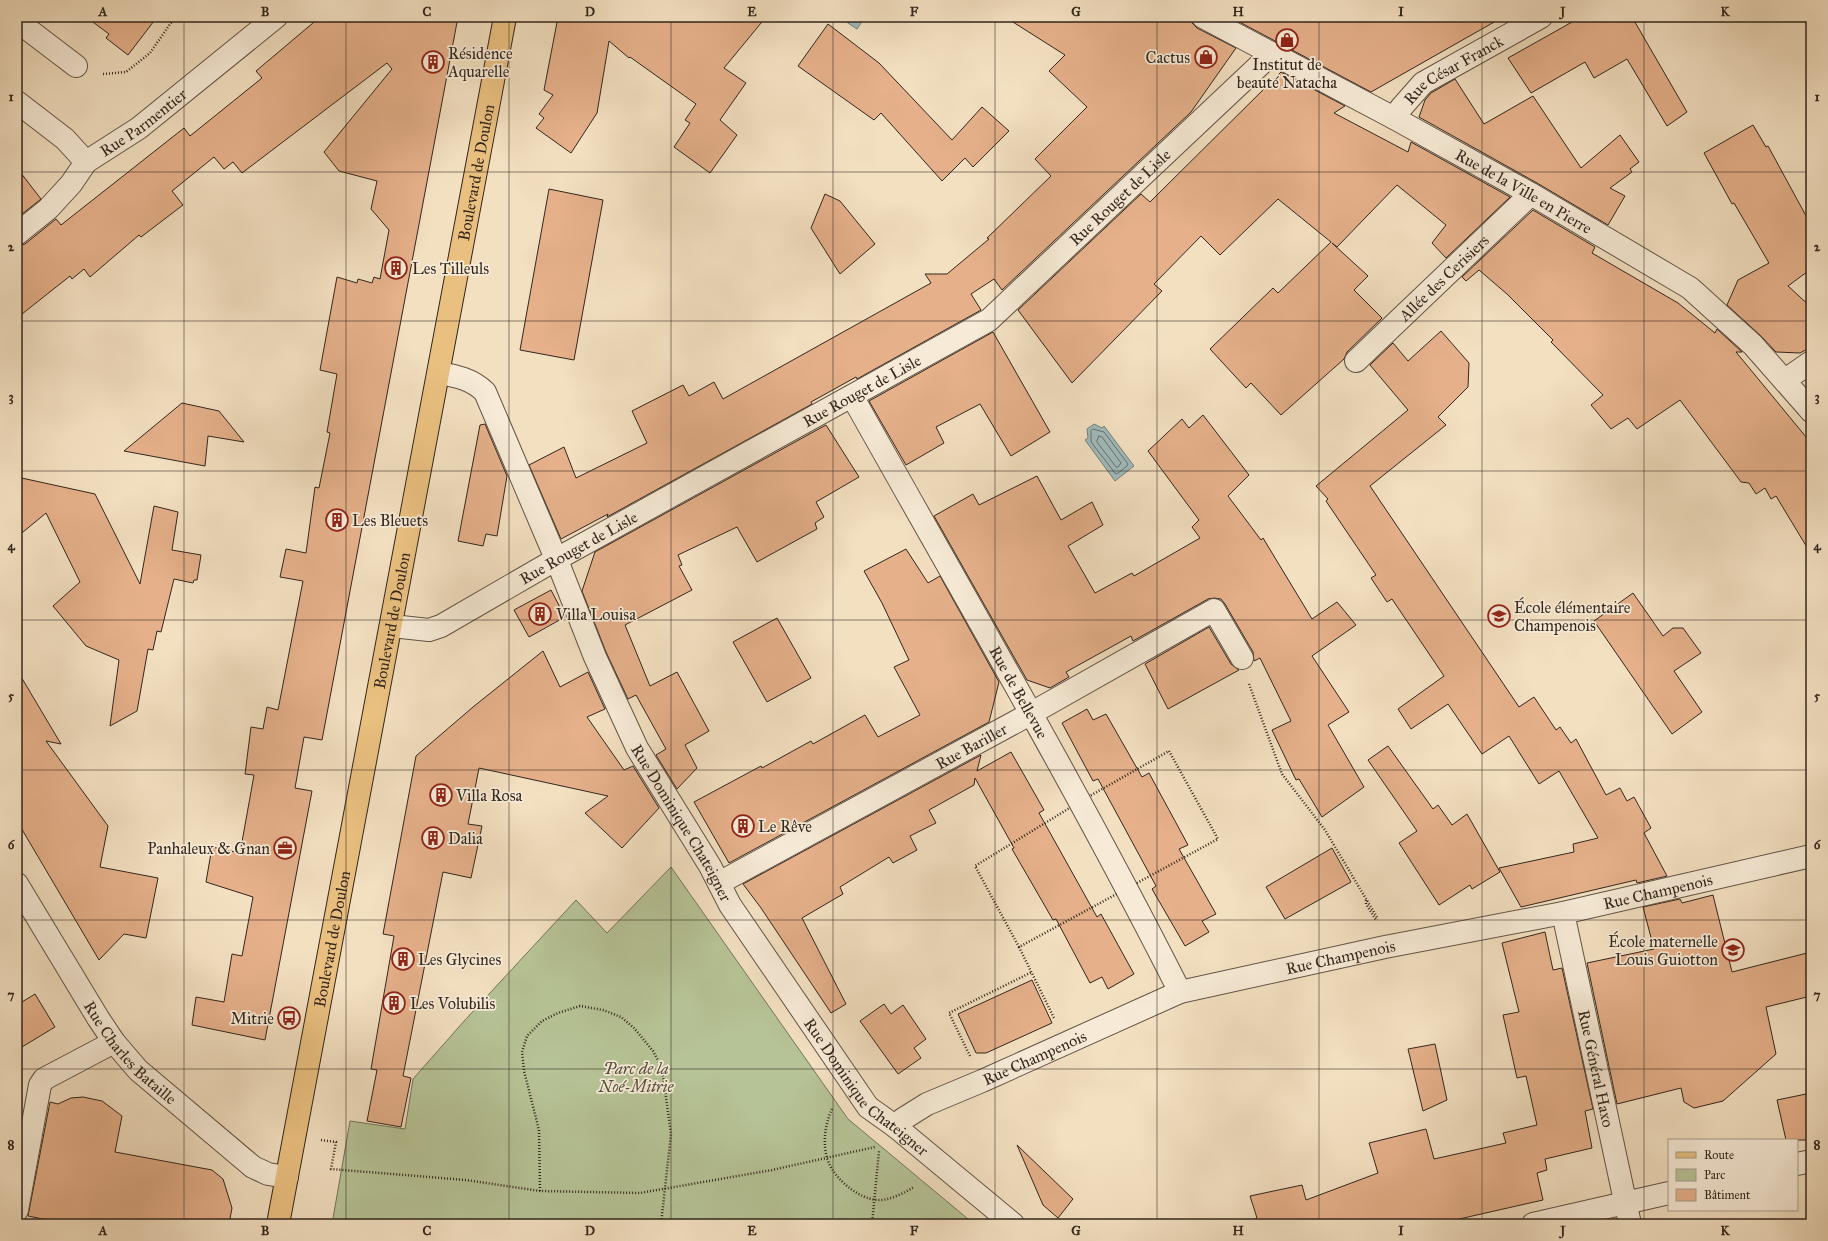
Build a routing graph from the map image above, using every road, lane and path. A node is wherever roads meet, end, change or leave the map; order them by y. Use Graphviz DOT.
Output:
graph roads {
  1 [pos="175,17"];
  2 [pos="276,17"];
  3 [pos="505,17"];
  4 [pos="1203,17"];
  5 [pos="1541,17"];
  6 [pos="17,21"];
  7 [pos="1269,52"];
  8 [pos="76,66"];
  9 [pos="17,102"];
  10 [pos="1394,118"];
  11 [pos="86,162"];
  12 [pos="1531,194"];
  13 [pos="17,234"];
  14 [pos="1356,361"];
  15 [pos="1811,362"];
  16 [pos="438,373"];
  17 [pos="1785,380"];
  18 [pos="852,396"];
  19 [pos="1811,411"];
  20 [pos="555,560"];
  21 [pos="392,626"];
  22 [pos="1242,658"];
  23 [pos="1030,714"];
  24 [pos="1811,856"];
  25 [pos="719,883"];
  26 [pos="17,884"];
  27 [pos="1366,899"];
  28 [pos="1563,913"];
  29 [pos="1019,947"];
  30 [pos="1032,972"];
  31 [pos="1180,992"];
  32 [pos="1056,1021"];
  33 [pos="114,1042"];
  34 [pos="971,1059"];
  35 [pos="832,1109"];
  36 [pos="896,1127"];
  37 [pos="295,1136"];
  38 [pos="828,1157"];
  39 [pos="1811,1161"];
  40 [pos="1798,1164"];
  41 [pos="287,1177"];
  42 [pos="914,1187"];
  43 [pos="665,1189"];
  44 [pos="540,1191"];
  45 [pos="1668,1193"];
  46 [pos="874,1199"];
  47 [pos="1625,1203"];
  48 [pos="17,1210"];
  49 [pos="278,1224"];
  50 [pos="661,1224"];
  51 [pos="872,1224"];
  52 [pos="1013,1224"];
  53 [pos="1533,1224"];
  54 [pos="1630,1224"];
  1 -- 8 [label="path"];
  2 -- 11 [label="street, Rue Parmentier"];
  3 -- 16 [label="main road, Boulevard de Doulon"];
  4 -- 7 [label="street, Rue de la Ville en Pierre"];
  5 -- 10 [label="street, Rue César Franck"];
  6 -- 8 [label="street"];
  7 -- 10 [label="street, Rue de la Ville en Pierre"];
  7 -- 18 [label="street, Rue Rouget de Lisle"];
  9 -- 11 [label="street"];
  10 -- 12 [label="street, Rue de la Ville en Pierre"];
  11 -- 13 [label="street, Rue Parmentier"];
  12 -- 14 [label="street, Allée des Cerisiers"];
  12 -- 17 [label="street, Rue de la Ville en Pierre"];
  15 -- 17 [label="street"];
  16 -- 20 [label="street, Rue Dominique Chateigner"];
  16 -- 21 [label="main road, Boulevard de Doulon"];
  17 -- 19 [label="street, Rue de la Ville en Pierre"];
  18 -- 20 [label="street, Rue Rouget de Lisle"];
  18 -- 23 [label="street, Rue de Bellevue"];
  20 -- 21 [label="street, Rue Rouget de Lisle"];
  20 -- 25 [label="street, Rue Dominique Chateigner"];
  21 -- 37 [label="main road, Boulevard de Doulon"];
  22 -- 23 [label="street, Rue Bariller"];
  22 -- 27 [label="path"];
  23 -- 25 [label="street, Rue Bariller"];
  23 -- 31 [label="street, Rue de Bellevue"];
  24 -- 28 [label="street, Rue Champenois"];
  25 -- 36 [label="street, Rue Dominique Chateigner"];
  26 -- 33 [label="street, Rue Charles Bataille"];
  27 -- 27 [label="path"];
  28 -- 31 [label="street, Rue Champenois"];
  28 -- 47 [label="street, Rue Général Haxo"];
  29 -- 30 [label="path"];
  30 -- 32 [label="path"];
  30 -- 34 [label="path"];
  31 -- 36 [label="street, Rue Champenois"];
  33 -- 41 [label="street, Rue Charles Bataille"];
  33 -- 48 [label="street"];
  35 -- 38 [label="path"];
  36 -- 52 [label="street, Rue Dominique Chateigner"];
  37 -- 41 [label="main road, Boulevard de Doulon"];
  37 -- 44 [label="path"];
  38 -- 43 [label="path"];
  38 -- 46 [label="path"];
  38 -- 46 [label="path"];
  39 -- 40 [label="street"];
  41 -- 49 [label="main road, Boulevard de Doulon"];
  42 -- 46 [label="path"];
  43 -- 44 [label="path"];
  43 -- 44 [label="path"];
  43 -- 50 [label="path"];
  45 -- 47 [label="street"];
  46 -- 51 [label="path"];
  47 -- 53 [label="street"];
  47 -- 54 [label="street, Rue Général Haxo"];
}
